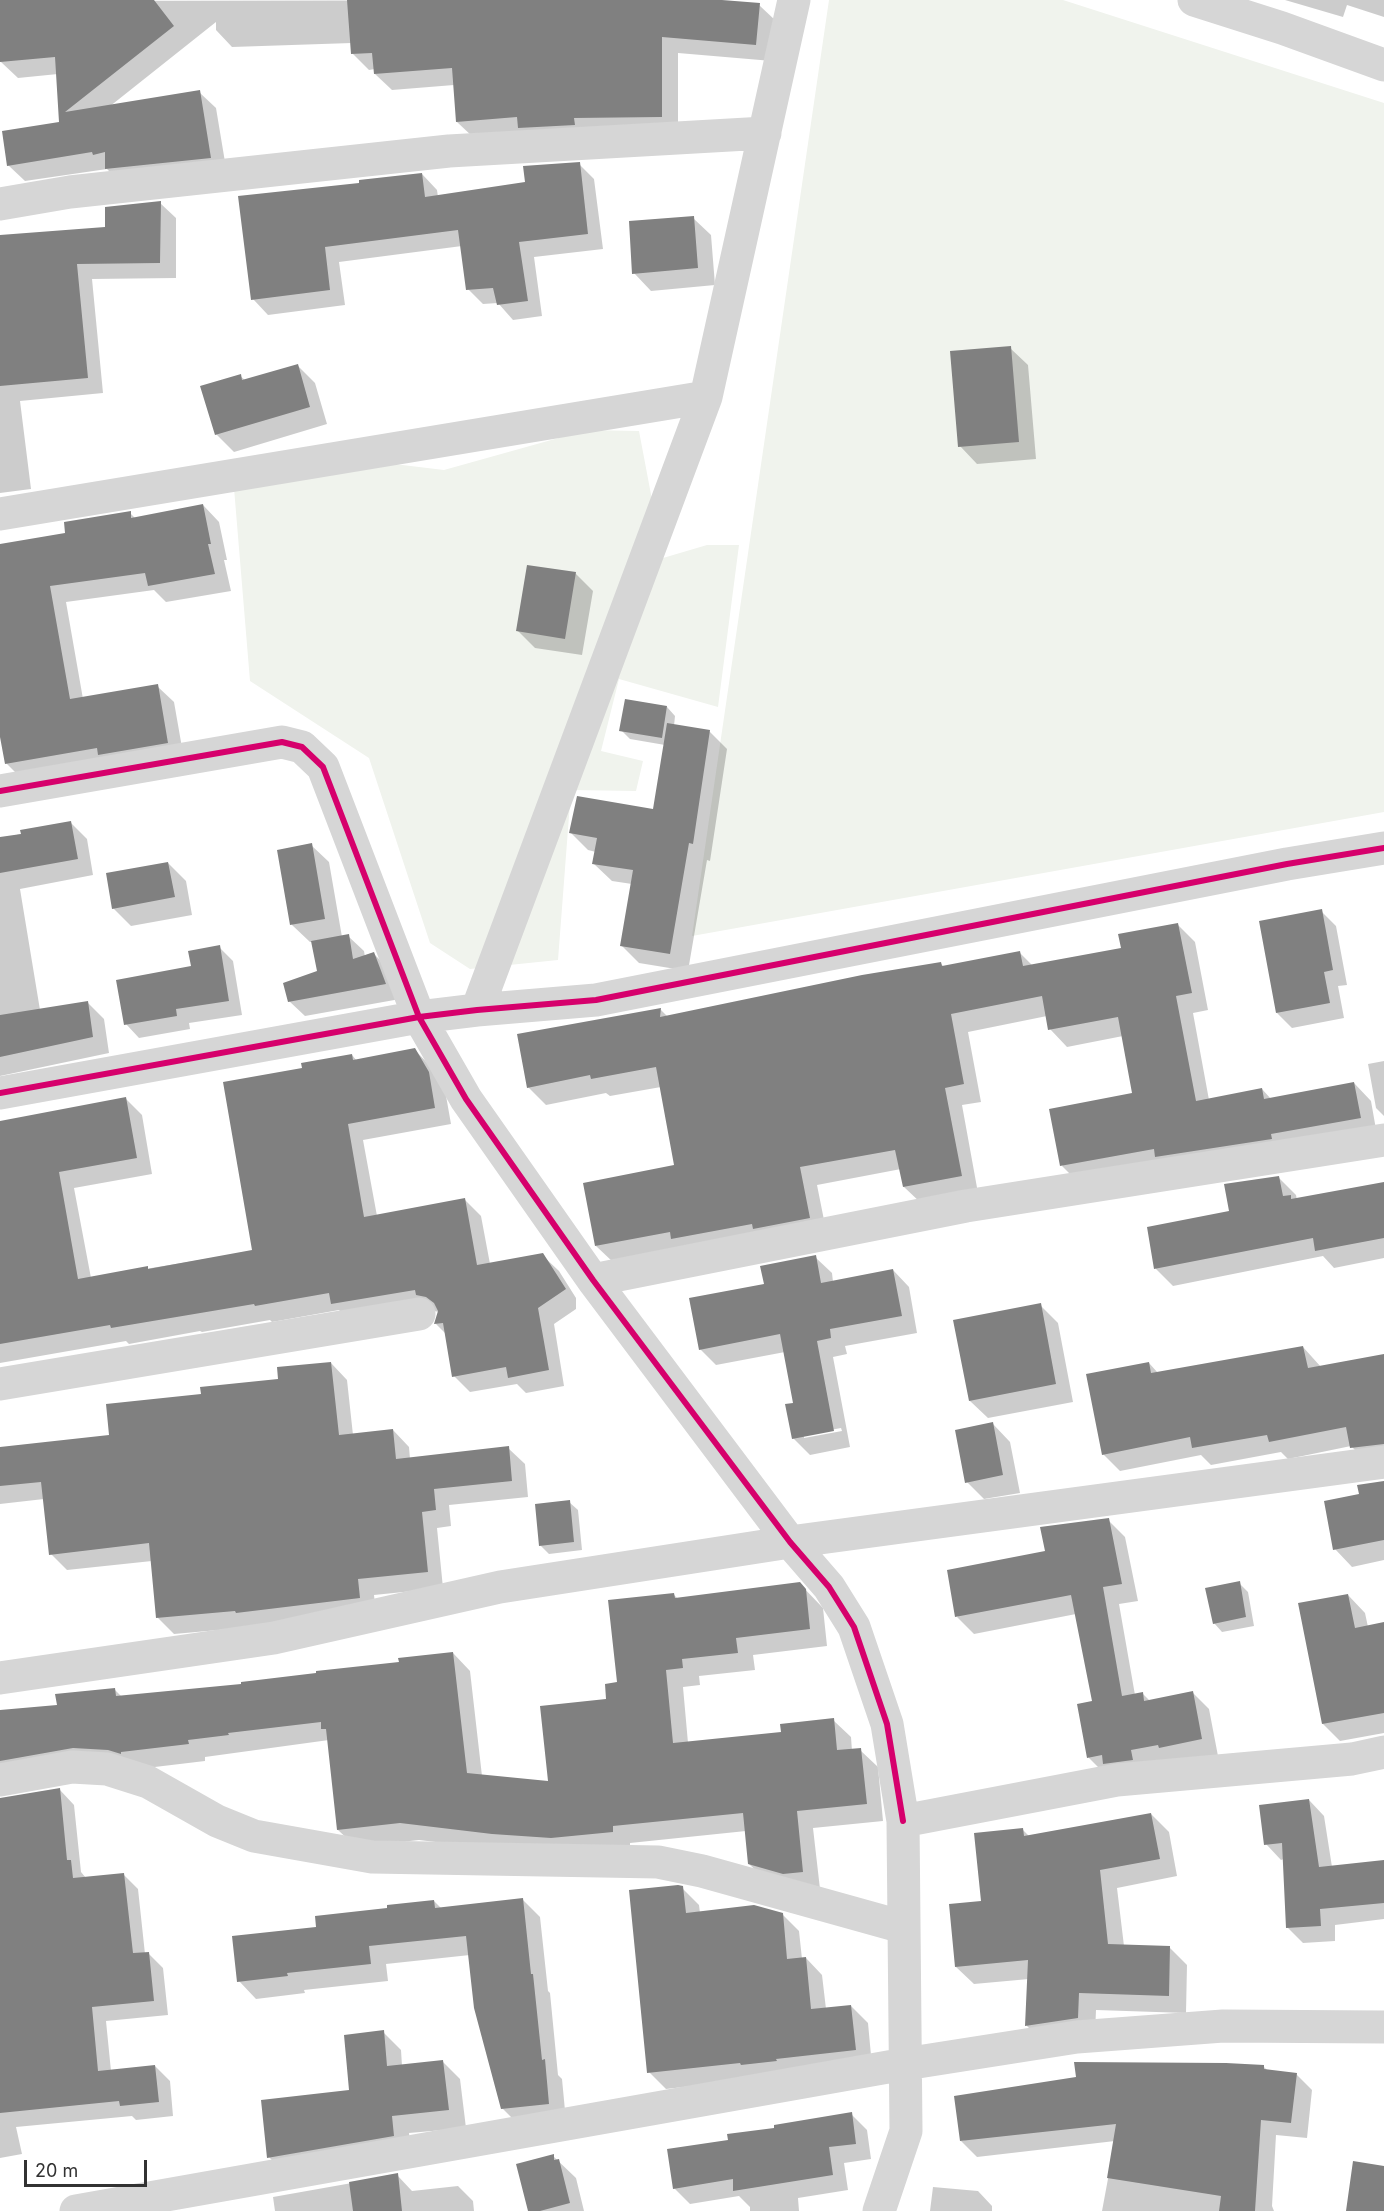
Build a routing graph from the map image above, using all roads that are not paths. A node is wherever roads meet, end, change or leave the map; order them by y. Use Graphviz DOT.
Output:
graph roads {
  1 [pos="794,0"];
  2 [pos="1194,0"];
  3 [pos="1384,65"];
  4 [pos="765,133"];
  5 [pos="0,204"];
  6 [pos="706,397"];
  7 [pos="0,514"];
  8 [pos="0,791"];
  9 [pos="1384,848"];
  10 [pos="477,1010"];
  11 [pos="419,1017"];
  12 [pos="0,1093"];
  13 [pos="1384,1140"];
  14 [pos="593,1280"];
  15 [pos="419,1314"];
  16 [pos="0,1384"];
  17 [pos="1384,1462"];
  18 [pos="790,1542"];
  19 [pos="0,1678"];
  20 [pos="1384,1752"];
  21 [pos="0,1780"];
  22 [pos="903,1821"];
  23 [pos="903,1927"];
  24 [pos="1384,2027"];
  25 [pos="906,2064"];
  26 [pos="76,2211"];
  27 [pos="879,2211"];
  1 -- 4 [label="street"];
  2 -- 3 [label="street"];
  4 -- 5 [label="street"];
  4 -- 6 [label="street"];
  6 -- 7 [label="street"];
  6 -- 10 [label="street"];
  8 -- 11 [label="street"];
  9 -- 10 [label="street"];
  10 -- 11 [label="street"];
  11 -- 12 [label="street"];
  11 -- 14 [label="street"];
  13 -- 14 [label="street"];
  14 -- 18 [label="street"];
  15 -- 16 [label="street"];
  17 -- 18 [label="street"];
  18 -- 19 [label="street"];
  18 -- 22 [label="street"];
  20 -- 22 [label="street"];
  21 -- 23 [label="street"];
  22 -- 23 [label="street"];
  23 -- 25 [label="street"];
  24 -- 25 [label="street"];
  25 -- 26 [label="street"];
  25 -- 27 [label="street"];
}
